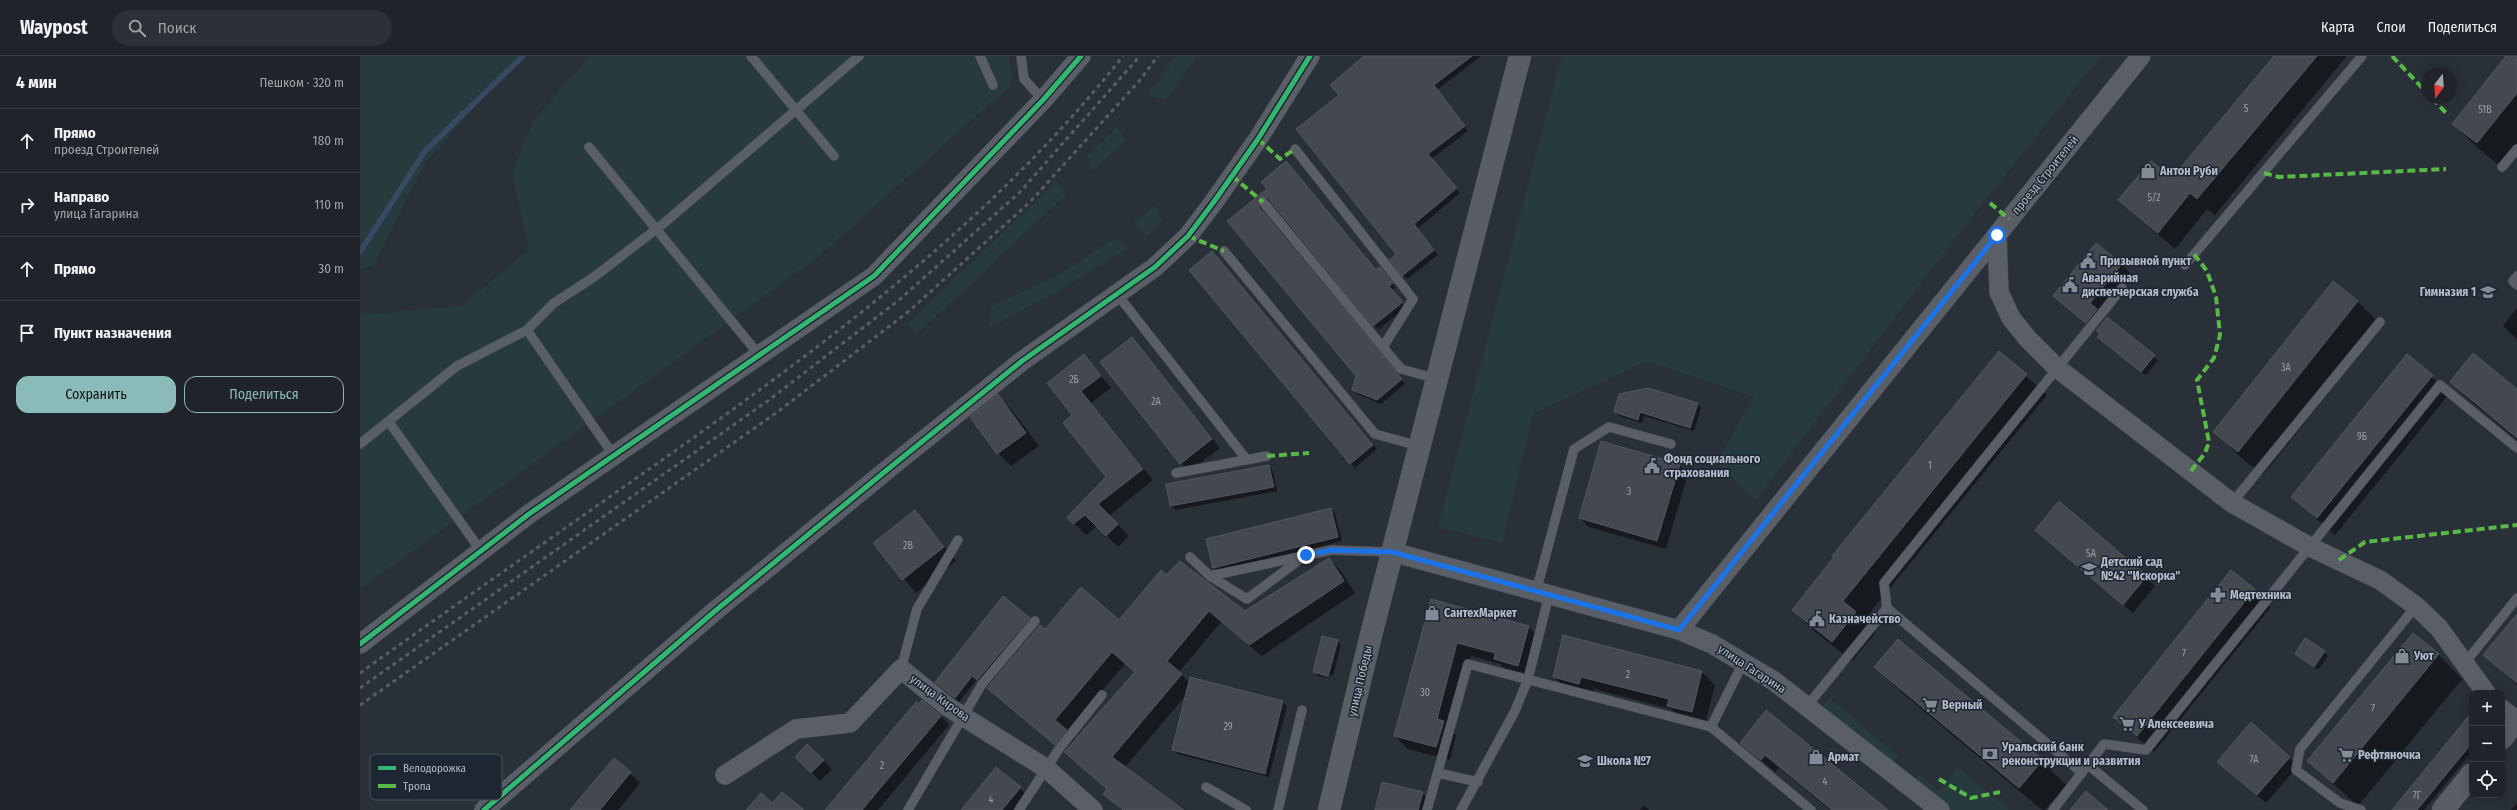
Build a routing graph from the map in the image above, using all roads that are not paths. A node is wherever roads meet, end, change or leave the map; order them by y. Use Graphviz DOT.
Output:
graph roads {
  1 [pos="751,56"];
  2 [pos="859,56"];
  3 [pos="980,56"];
  4 [pos="1021,56"];
  5 [pos="1081,56"];
  6 [pos="1310,56"];
  7 [pos="1520,56"];
  8 [pos="2141,56"];
  9 [pos="2362,56"];
  10 [pos="993,86"];
  11 [pos="1043,100"];
  12 [pos="796,110"];
  13 [pos="589,147"];
  14 [pos="1295,149"];
  15 [pos="2517,149"];
  16 [pos="834,156"];
  17 [pos="2502,167"];
  18 [pos="1263,202"];
  19 [pos="656,230"];
  20 [pos="1997,235"];
  21 [pos="1224,251"];
  22 [pos="2185,264"];
  23 [pos="2517,276"];
  24 [pos="2517,285"];
  25 [pos="2122,288"];
  26 [pos="1117,294"];
  27 [pos="2380,322"];
  28 [pos="527,330"];
  29 [pos="1383,347"];
  30 [pos="760,356"];
  31 [pos="2057,368"];
  32 [pos="1437,379"];
  33 [pos="389,422"];
  34 [pos="360,444"];
  35 [pos="1671,444"];
  36 [pos="1419,446"];
  37 [pos="2517,448"];
  38 [pos="614,456"];
  39 [pos="1267,456"];
  40 [pos="1247,460"];
  41 [pos="1176,473"];
  42 [pos="2232,503"];
  43 [pos="958,540"];
  44 [pos="2310,546"];
  45 [pos="481,551"];
  46 [pos="1392,552"];
  47 [pos="1306,555"];
  48 [pos="1190,557"];
  49 [pos="1210,576"];
  50 [pos="1543,594"];
  51 [pos="2517,598"];
  52 [pos="2416,606"];
  53 [pos="1887,608"];
  54 [pos="1035,621"];
  55 [pos="1679,630"];
  56 [pos="360,644"];
  57 [pos="1744,661"];
  58 [pos="2465,663"];
  59 [pos="901,669"];
  60 [pos="1528,679"];
  61 [pos="2483,690"];
  62 [pos="1102,695"];
  63 [pos="1807,706"];
  64 [pos="1302,710"];
  65 [pos="962,715"];
  66 [pos="2513,718"];
  67 [pos="1711,727"];
  68 [pos="2505,733"];
  69 [pos="2088,764"];
  70 [pos="1047,769"];
  71 [pos="1438,773"];
  72 [pos="2082,773"];
  73 [pos="725,775"];
  74 [pos="2469,778"];
  75 [pos="1478,782"];
  76 [pos="1206,787"];
  77 [pos="502,794"];
  78 [pos="496,800"];
  79 [pos="2337,807"];
  80 [pos="484,810"];
  81 [pos="908,810"];
  82 [pos="1019,810"];
  83 [pos="1093,810"];
  84 [pos="1246,810"];
  85 [pos="1278,810"];
  86 [pos="1329,810"];
  87 [pos="1427,810"];
  88 [pos="1461,810"];
  89 [pos="1811,810"];
  90 [pos="1940,810"];
  91 [pos="2053,810"];
  92 [pos="2144,810"];
  93 [pos="2362,810"];
  94 [pos="2443,810"];
  1 -- 12 [label="lane"];
  2 -- 12 [label="lane"];
  3 -- 10 [label="lane"];
  4 -- 11 [label="lane"];
  5 -- 11 [label="street"];
  6 -- 26 [label="street"];
  7 -- 32 [label="street, улица Победы"];
  8 -- 20 [label="street, проезд Строителей"];
  9 -- 22 [label="lane"];
  11 -- 30 [label="street"];
  12 -- 16 [label="lane"];
  12 -- 19 [label="lane"];
  13 -- 19 [label="lane"];
  14 -- 29 [label="lane"];
  15 -- 17 [label="lane"];
  18 -- 29 [label="lane"];
  19 -- 28 [label="lane"];
  19 -- 30 [label="lane"];
  20 -- 31 [label="street"];
  20 -- 55 [label="street, проезд Строителей"];
  21 -- 36 [label="lane"];
  23 -- 24 [label="lane"];
  25 -- 31 [label="lane"];
  26 -- 40 [label="lane"];
  26 -- 77 [label="street"];
  27 -- 42 [label="lane"];
  28 -- 33 [label="lane"];
  28 -- 38 [label="lane"];
  29 -- 32 [label="lane"];
  30 -- 38 [label="street"];
  31 -- 42 [label="street"];
  31 -- 53 [label="lane"];
  32 -- 36 [label="street, улица Победы"];
  33 -- 34 [label="lane"];
  33 -- 45 [label="lane"];
  35 -- 50 [label="lane"];
  36 -- 46 [label="street, улица Победы"];
  37 -- 44 [label="lane"];
  38 -- 45 [label="street"];
  39 -- 40 [label="lane"];
  40 -- 41 [label="lane"];
  42 -- 44 [label="street"];
  43 -- 59 [label="lane"];
  44 -- 52 [label="street"];
  44 -- 69 [label="lane"];
  45 -- 56 [label="street"];
  46 -- 47 [label="lane"];
  46 -- 50 [label="street, улица Гагарина"];
  46 -- 86 [label="street, улица Победы"];
  47 -- 49 [label="lane"];
  47 -- 49 [label="lane"];
  48 -- 49 [label="lane"];
  50 -- 55 [label="street, улица Гагарина"];
  50 -- 60 [label="lane"];
  51 -- 58 [label="lane"];
  52 -- 58 [label="street"];
  52 -- 79 [label="lane"];
  53 -- 63 [label="lane"];
  53 -- 72 [label="lane"];
  54 -- 65 [label="lane"];
  55 -- 57 [label="street, улица Гагарина"];
  57 -- 63 [label="street, улица Гагарина"];
  57 -- 67 [label="lane"];
  58 -- 61 [label="street"];
  59 -- 65 [label="street, улица Кирова"];
  59 -- 73 [label="street, улица Кирова"];
  60 -- 67 [label="lane"];
  60 -- 71 [label="lane"];
  60 -- 75 [label="lane"];
  62 -- 70 [label="lane"];
  63 -- 90 [label="street, улица Гагарина"];
  64 -- 85 [label="lane"];
  65 -- 70 [label="street, улица Кирова"];
  65 -- 81 [label="lane"];
  66 -- 68 [label="street"];
  67 -- 89 [label="lane"];
  69 -- 72 [label="lane"];
  69 -- 92 [label="lane"];
  70 -- 82 [label="lane"];
  70 -- 83 [label="street, улица Кирова"];
  71 -- 75 [label="lane"];
  71 -- 87 [label="lane"];
  72 -- 91 [label="lane"];
  74 -- 94 [label="street"];
  75 -- 88 [label="lane"];
  76 -- 84 [label="lane"];
  78 -- 80 [label="street"];
  79 -- 93 [label="lane"];
}
